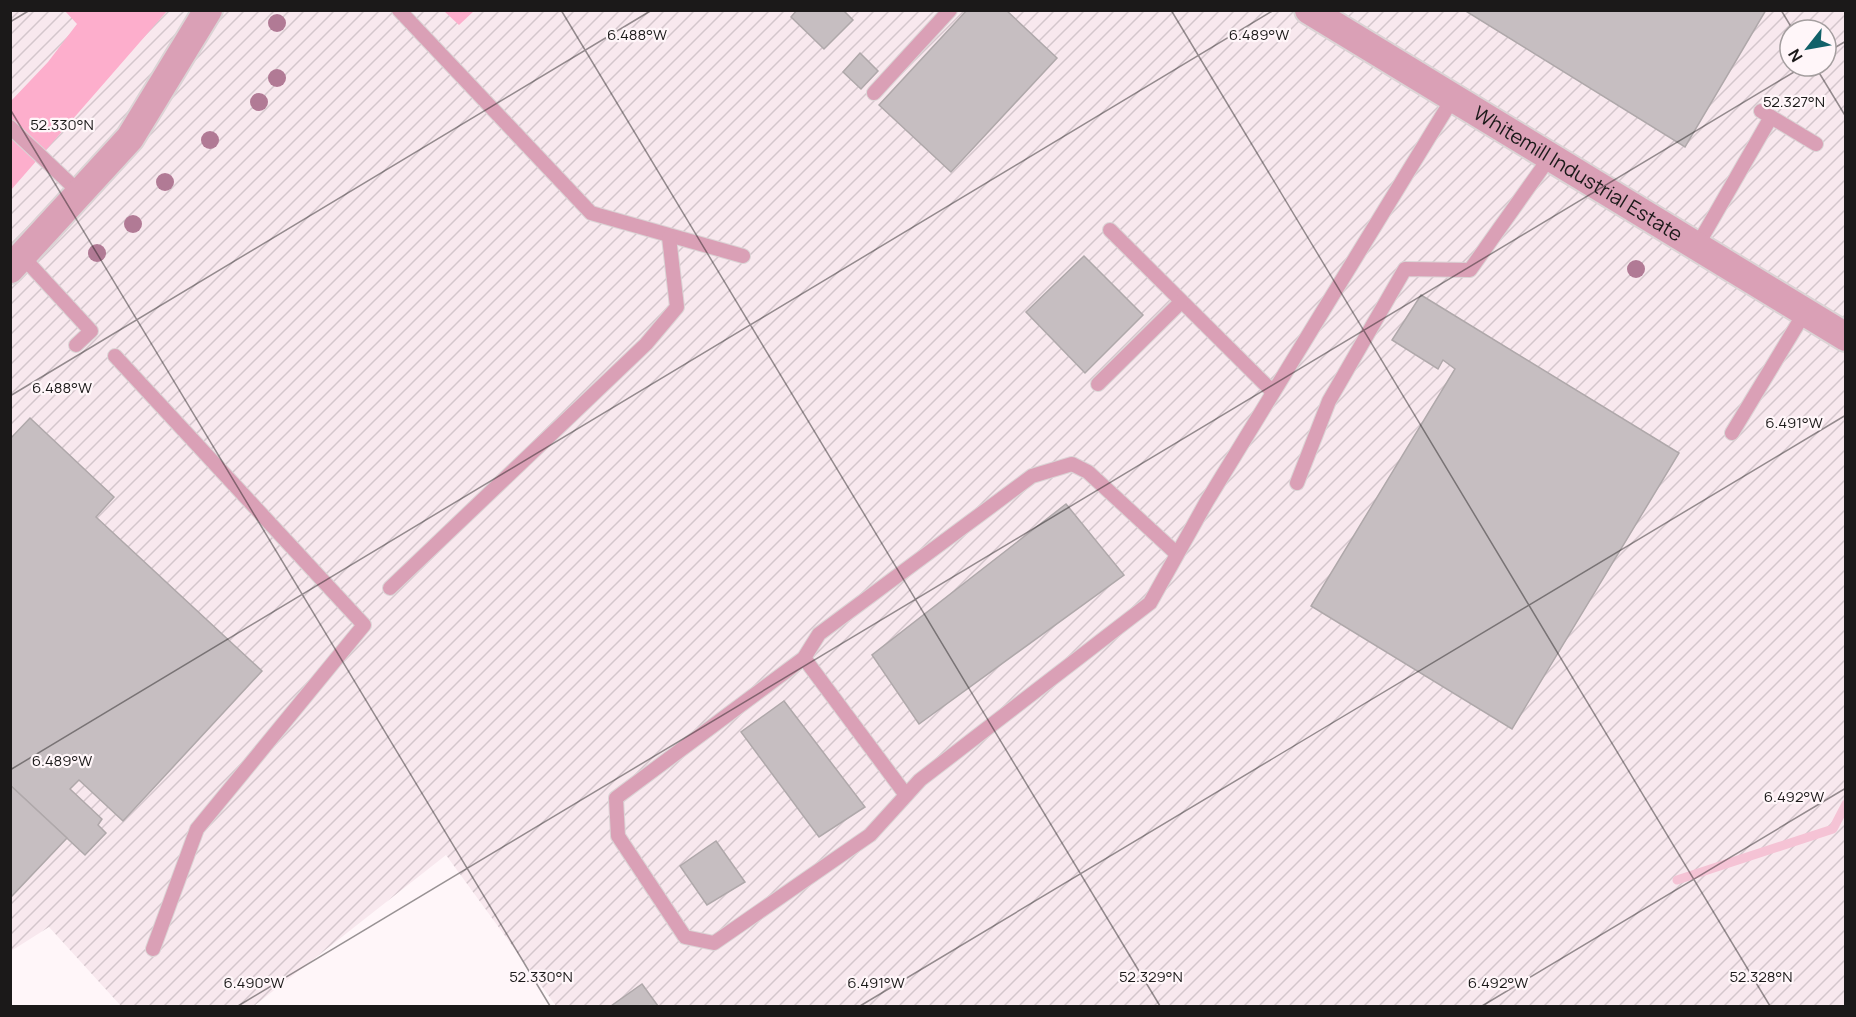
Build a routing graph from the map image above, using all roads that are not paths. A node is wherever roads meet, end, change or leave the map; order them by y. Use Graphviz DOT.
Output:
graph roads {
  1 [pos="208,10"];
  2 [pos="399,10"];
  3 [pos="950,10"];
  4 [pos="1309,10"];
  5 [pos="874,93"];
  6 [pos="1453,98"];
  7 [pos="10,127"];
  8 [pos="1816,144"];
  9 [pos="1550,157"];
  10 [pos="80,193"];
  11 [pos="1110,230"];
  12 [pos="669,237"];
  13 [pos="1697,246"];
  14 [pos="743,256"];
  15 [pos="16,262"];
  16 [pos="1181,302"];
  17 [pos="1805,312"];
  18 [pos="1845,337"];
  19 [pos="76,345"];
  20 [pos="115,356"];
  21 [pos="1098,384"];
  22 [pos="1273,392"];
  23 [pos="1732,433"];
  24 [pos="1298,483"];
  25 [pos="1177,554"];
  26 [pos="390,588"];
  27 [pos="804,658"];
  28 [pos="906,795"];
  29 [pos="153,949"];
  1 -- 10 [label="street"];
  2 -- 12 [label="lane"];
  3 -- 5 [label="lane"];
  4 -- 6 [label="street, Whitemill Industrial Estate"];
  6 -- 9 [label="street, Whitemill Industrial Estate"];
  6 -- 22 [label="lane"];
  7 -- 10 [label="lane"];
  8 -- 13 [label="lane"];
  9 -- 13 [label="street, Whitemill Industrial Estate"];
  9 -- 24 [label="lane"];
  10 -- 15 [label="street"];
  11 -- 16 [label="lane"];
  12 -- 14 [label="lane"];
  12 -- 26 [label="lane"];
  13 -- 17 [label="street, Whitemill Industrial Estate"];
  15 -- 19 [label="lane"];
  16 -- 21 [label="lane"];
  16 -- 22 [label="lane"];
  17 -- 18 [label="street, Whitemill Industrial Estate"];
  17 -- 23 [label="lane"];
  20 -- 29 [label="lane"];
  22 -- 25 [label="lane"];
  25 -- 27 [label="lane"];
  25 -- 28 [label="lane"];
  27 -- 28 [label="lane"];
  27 -- 28 [label="lane"];
}
